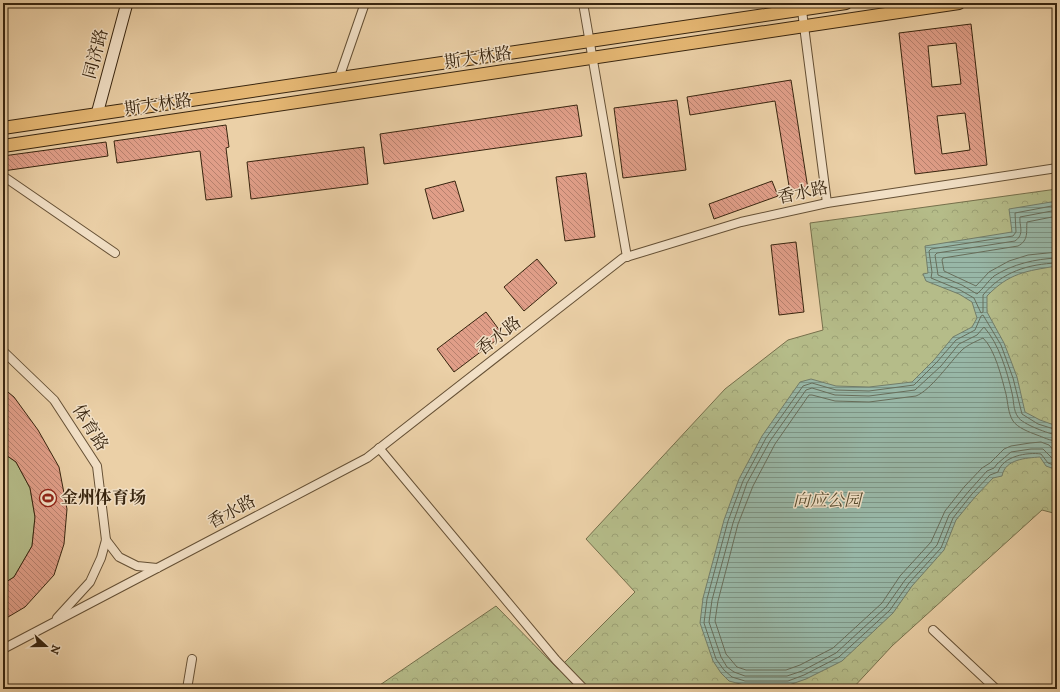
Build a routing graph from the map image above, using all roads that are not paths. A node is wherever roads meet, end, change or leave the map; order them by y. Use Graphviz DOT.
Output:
graph roads {
  1 [pos="127,3"];
  2 [pos="365,3"];
  3 [pos="583,3"];
  4 [pos="846,3"];
  5 [pos="959,3"];
  6 [pos="801,6"];
  7 [pos="804,26"];
  8 [pos="590,41"];
  9 [pos="592,58"];
  10 [pos="339,78"];
  11 [pos="97,114"];
  12 [pos="3,128"];
  13 [pos="3,146"];
  14 [pos="1057,168"];
  15 [pos="3,176"];
  16 [pos="827,203"];
  17 [pos="115,253"];
  18 [pos="627,257"];
  19 [pos="3,351"];
  20 [pos="379,448"];
  21 [pos="106,540"];
  22 [pos="158,568"];
  23 [pos="52,623"];
  24 [pos="933,630"];
  25 [pos="3,649"];
  26 [pos="192,659"];
  27 [pos="187,689"];
  28 [pos="584,689"];
  29 [pos="996,689"];
  1 -- 11 [label="street, 同济路"];
  2 -- 10 [label="street"];
  3 -- 8 [label="street"];
  4 -- 6 [label="main road, 斯大林路"];
  5 -- 7 [label="main road, 斯大林路"];
  6 -- 7 [label="street"];
  6 -- 8 [label="main road, 斯大林路"];
  7 -- 9 [label="main road, 斯大林路"];
  7 -- 16 [label="street"];
  8 -- 9 [label="street"];
  8 -- 10 [label="main road, 斯大林路"];
  9 -- 13 [label="main road, 斯大林路"];
  9 -- 18 [label="street"];
  10 -- 11 [label="main road, 斯大林路"];
  11 -- 12 [label="main road, 斯大林路"];
  14 -- 16 [label="street, 香水路"];
  15 -- 17 [label="street"];
  16 -- 18 [label="street, 香水路"];
  18 -- 20 [label="street, 香水路"];
  19 -- 21 [label="street, 体育路"];
  20 -- 22 [label="street, 香水路"];
  20 -- 28 [label="street"];
  21 -- 22 [label="street"];
  21 -- 23 [label="street, 体育路"];
  22 -- 23 [label="street, 香水路"];
  23 -- 25 [label="street, 香水路"];
  24 -- 29 [label="street"];
  26 -- 27 [label="street"];
}
